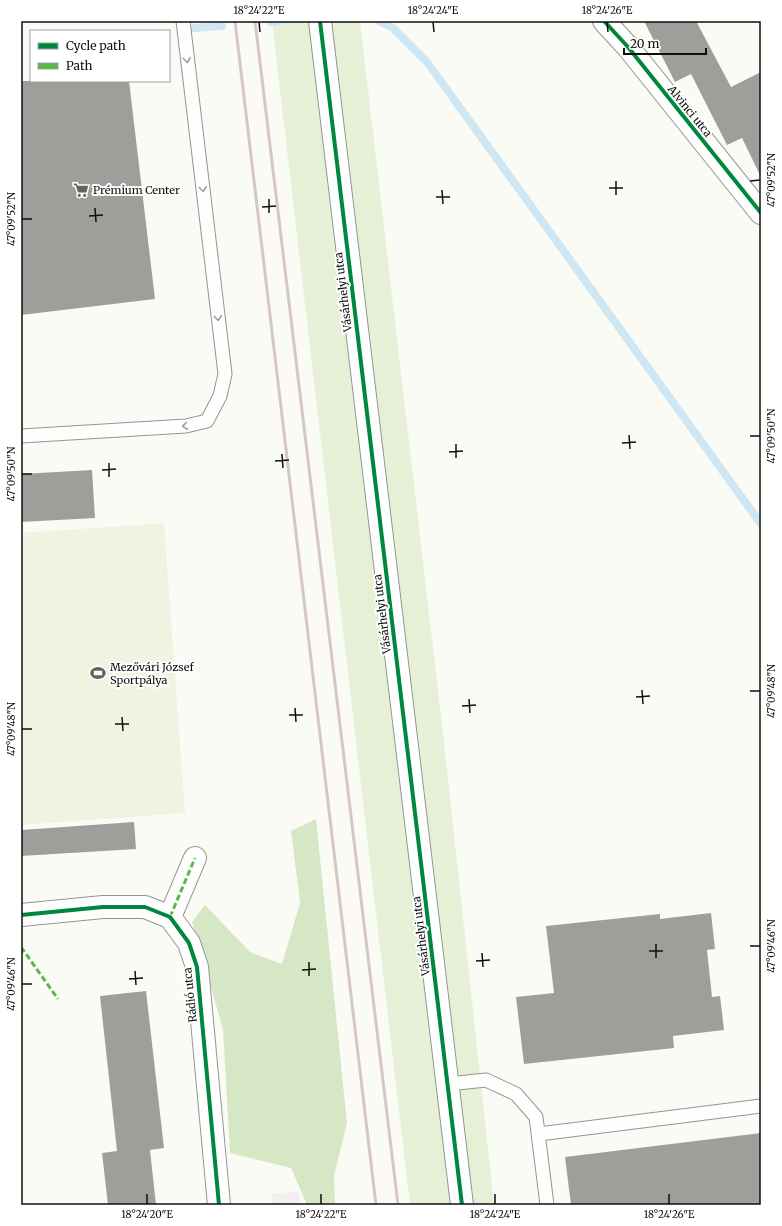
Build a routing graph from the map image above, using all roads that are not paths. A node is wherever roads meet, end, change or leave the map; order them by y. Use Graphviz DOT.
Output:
graph roads {
  1 [pos="183,21"];
  2 [pos="320,21"];
  3 [pos="604,21"];
  4 [pos="761,213"];
  5 [pos="21,436"];
  6 [pos="195,858"];
  7 [pos="21,915"];
  8 [pos="170,917"];
  9 [pos="448,1084"];
  10 [pos="761,1106"];
  11 [pos="539,1134"];
  12 [pos="219,1205"];
  13 [pos="462,1205"];
  14 [pos="547,1205"];
  1 -- 5 [label="lane, one-way"];
  2 -- 9 [label="street, Vásárhelyi utca"];
  3 -- 4 [label="street, Alvinci utca"];
  6 -- 8 [label="street"];
  7 -- 8 [label="street"];
  8 -- 12 [label="street, Rádió utca"];
  9 -- 11 [label="lane"];
  9 -- 13 [label="street, Vásárhelyi utca"];
  10 -- 11 [label="lane"];
  11 -- 14 [label="lane"];
}
